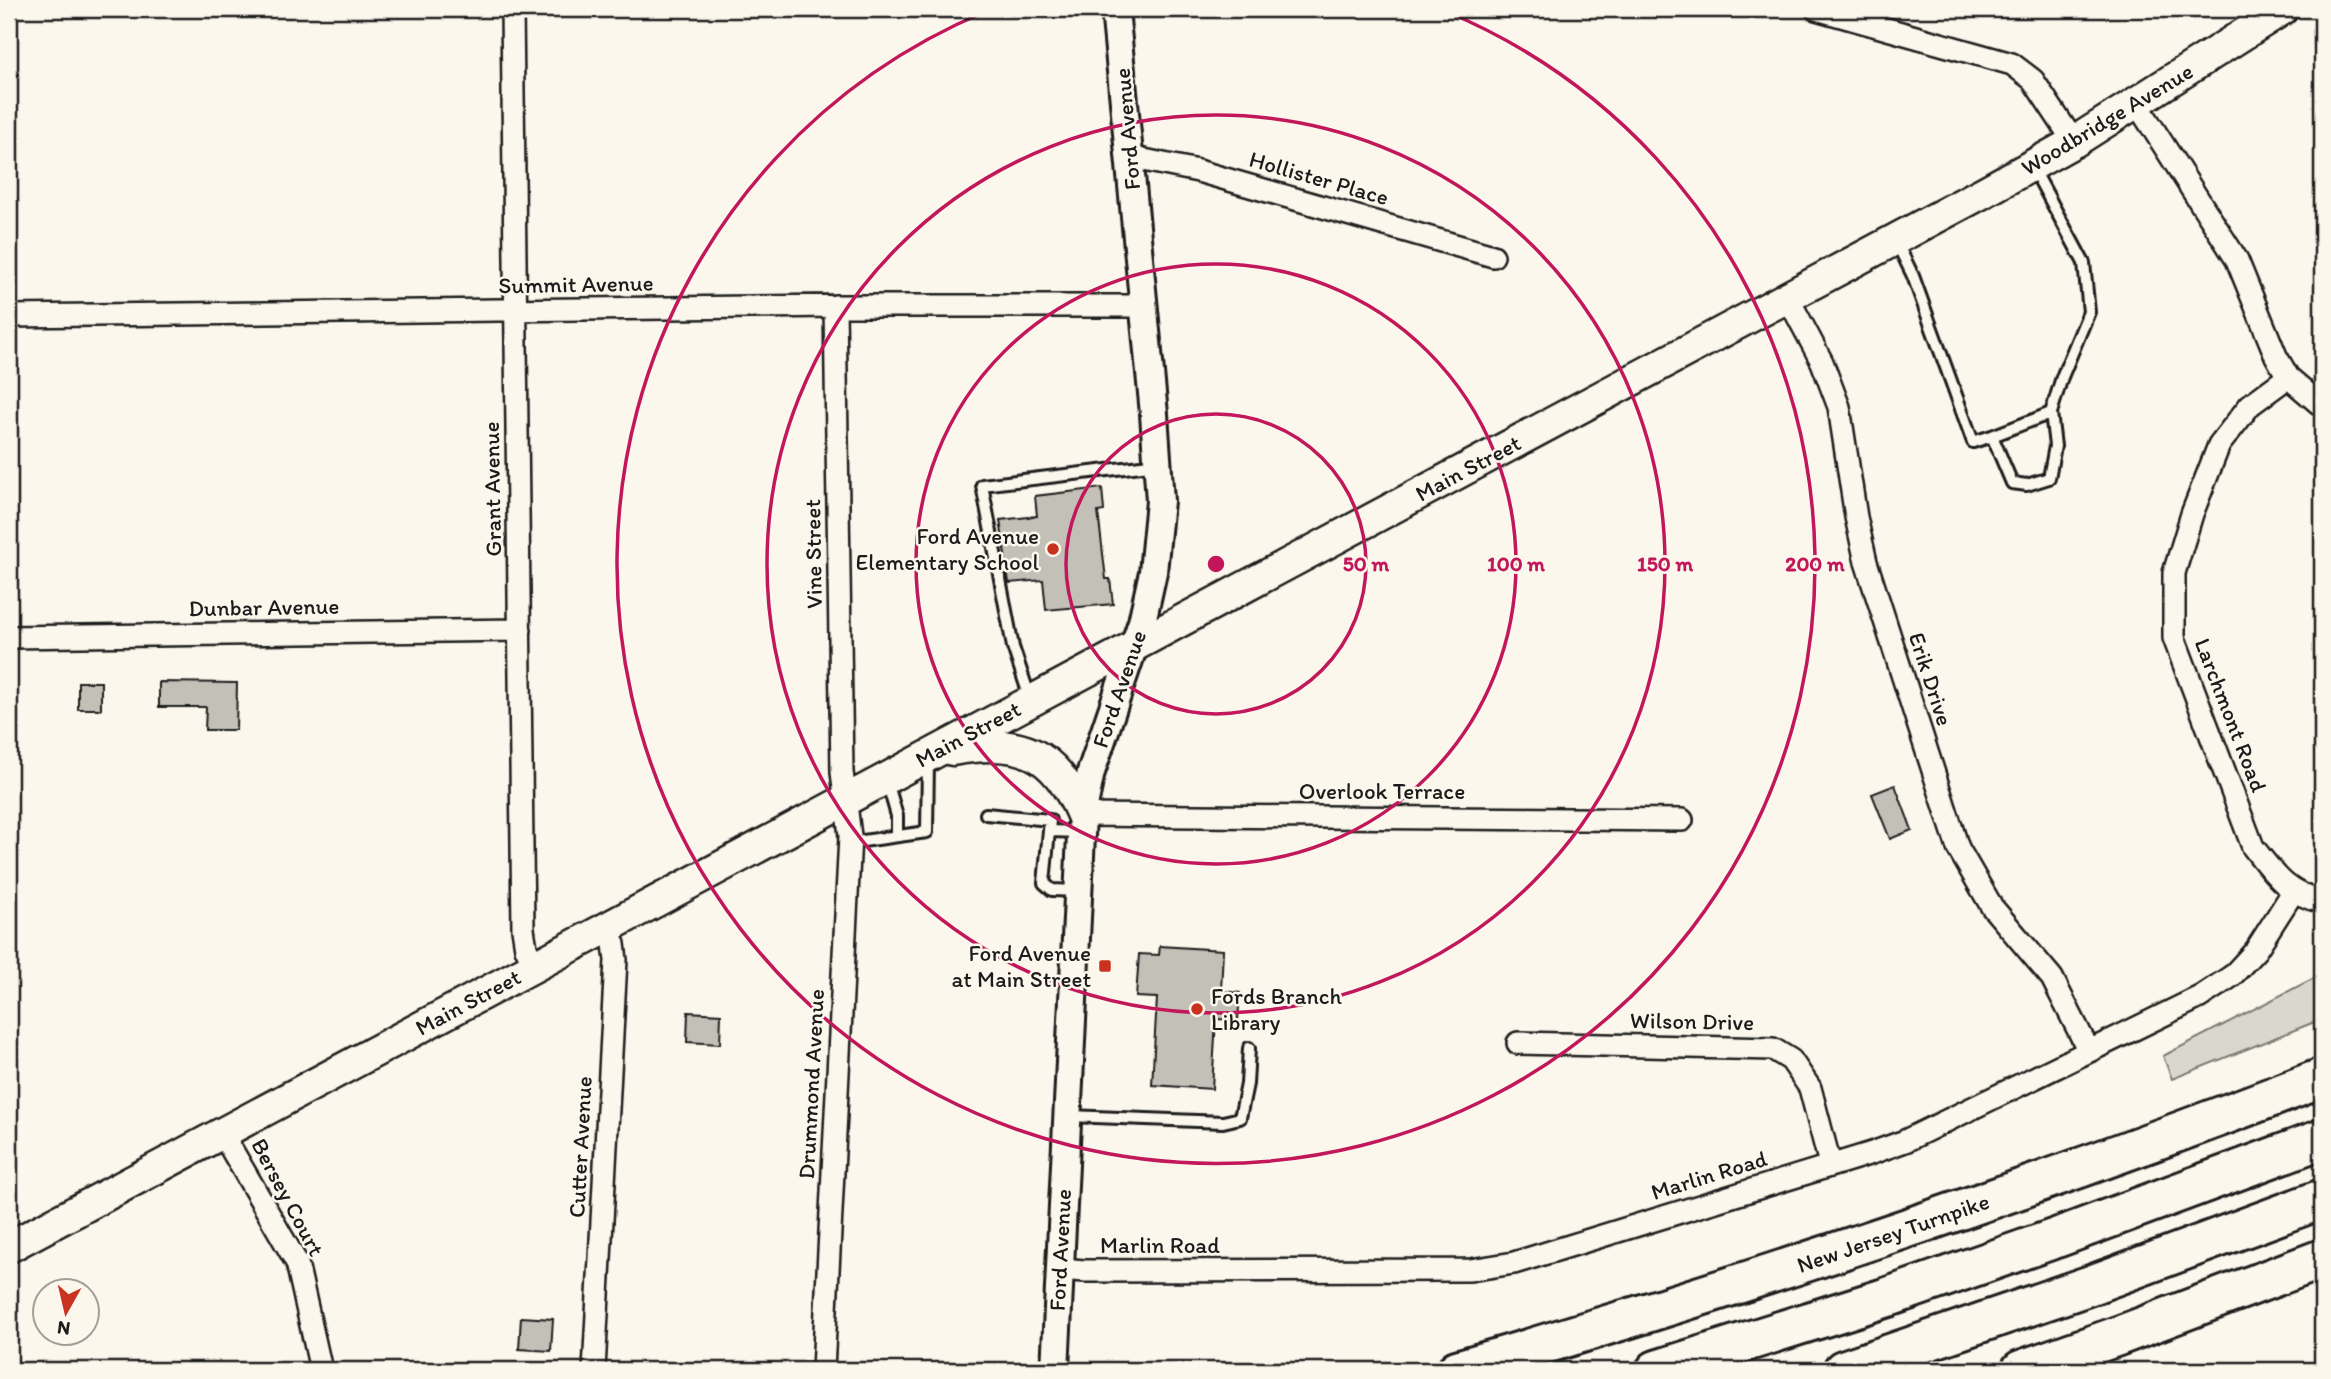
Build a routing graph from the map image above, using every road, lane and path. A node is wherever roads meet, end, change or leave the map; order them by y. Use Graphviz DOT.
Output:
graph roads {
  1 [pos="512,9"];
  2 [pos="1115,9"];
  3 [pos="1816,9"];
  4 [pos="2283,9"];
  5 [pos="2136,102"];
  6 [pos="2074,142"];
  7 [pos="1129,157"];
  8 [pos="2032,165"];
  9 [pos="1927,222"];
  10 [pos="1895,239"];
  11 [pos="1493,256"];
  12 [pos="1787,296"];
  13 [pos="835,306"];
  14 [pos="1144,306"];
  15 [pos="516,311"];
  16 [pos="9,316"];
  17 [pos="2288,377"];
  18 [pos="2322,406"];
  19 [pos="2051,414"];
  20 [pos="1992,436"];
  21 [pos="1158,464"];
  22 [pos="520,630"];
  23 [pos="9,638"];
  24 [pos="1136,646"];
  25 [pos="1031,701"];
  26 [pos="928,756"];
  27 [pos="886,778"];
  28 [pos="845,800"];
  29 [pos="986,814"];
  30 [pos="1682,820"];
  31 [pos="1081,824"];
  32 [pos="1049,831"];
  33 [pos="897,836"];
  34 [pos="849,843"];
  35 [pos="1077,891"];
  36 [pos="2293,892"];
  37 [pos="2322,902"];
  38 [pos="607,927"];
  39 [pos="534,966"];
  40 [pos="1518,1043"];
  41 [pos="1249,1048"];
  42 [pos="2089,1051"];
  43 [pos="2322,1077"];
  44 [pos="1066,1116"];
  45 [pos="222,1133"];
  46 [pos="2322,1139"];
  47 [pos="1830,1164"];
  48 [pos="2322,1199"];
  49 [pos="9,1247"];
  50 [pos="2322,1259"];
  51 [pos="1059,1269"];
  52 [pos="321,1370"];
  53 [pos="594,1370"];
  54 [pos="823,1370"];
  55 [pos="1055,1370"];
  56 [pos="1457,1370"];
  57 [pos="1656,1370"];
  58 [pos="1843,1370"];
  59 [pos="2021,1370"];
  1 -- 15 [label="street, Grant Avenue"];
  2 -- 7 [label="street, Ford Avenue"];
  3 -- 6 [label="street"];
  4 -- 5 [label="main road, Woodbridge Avenue"];
  5 -- 6 [label="main road, Woodbridge Avenue"];
  5 -- 17 [label="street"];
  6 -- 8 [label="main road, Woodbridge Avenue"];
  7 -- 11 [label="street, Hollister Place"];
  7 -- 14 [label="street, Ford Avenue"];
  8 -- 9 [label="main road, Woodbridge Avenue"];
  8 -- 19 [label="lane"];
  9 -- 10 [label="main road, Main Street"];
  10 -- 12 [label="main road, Main Street"];
  10 -- 20 [label="lane"];
  12 -- 24 [label="main road, Main Street"];
  12 -- 42 [label="street, Erik Drive"];
  13 -- 14 [label="street, Summit Avenue"];
  13 -- 15 [label="street, Summit Avenue"];
  13 -- 28 [label="street, Vine Street"];
  14 -- 21 [label="street, Ford Avenue"];
  15 -- 16 [label="street, Summit Avenue"];
  15 -- 22 [label="street, Grant Avenue"];
  17 -- 18 [label="street"];
  17 -- 36 [label="street, Larchmont Road"];
  19 -- 20 [label="lane"];
  19 -- 20 [label="lane"];
  21 -- 24 [label="street, Ford Avenue"];
  21 -- 25 [label="lane"];
  22 -- 23 [label="street, Dunbar Avenue"];
  22 -- 39 [label="street, Grant Avenue"];
  24 -- 25 [label="main road, Main Street"];
  24 -- 31 [label="street, Ford Avenue"];
  25 -- 26 [label="main road, Main Street"];
  26 -- 27 [label="main road, Main Street"];
  26 -- 31 [label="main road"];
  26 -- 33 [label="lane"];
  27 -- 28 [label="main road, Main Street"];
  27 -- 33 [label="lane"];
  28 -- 34 [label="street, Drummond Avenue"];
  28 -- 38 [label="main road, Main Street"];
  29 -- 32 [label="lane"];
  30 -- 31 [label="street, Overlook Terrace"];
  31 -- 32 [label="lane"];
  31 -- 35 [label="street, Ford Avenue"];
  32 -- 35 [label="lane"];
  33 -- 34 [label="lane"];
  34 -- 54 [label="street, Drummond Avenue"];
  35 -- 44 [label="street, Ford Avenue"];
  36 -- 37 [label="street, Larchmont Road"];
  36 -- 42 [label="street, Marlin Road"];
  38 -- 39 [label="main road, Main Street"];
  38 -- 53 [label="street, Cutter Avenue"];
  39 -- 45 [label="main road, Main Street"];
  40 -- 47 [label="street, Wilson Drive"];
  41 -- 44 [label="lane"];
  42 -- 47 [label="street, Marlin Road"];
  43 -- 56 [label="highway, New Jersey Turnpike"];
  44 -- 51 [label="street, Ford Avenue"];
  45 -- 49 [label="main road, Main Street"];
  45 -- 52 [label="street, Bersey Court"];
  46 -- 57 [label="highway"];
  47 -- 51 [label="street, Marlin Road"];
  48 -- 58 [label="highway"];
  50 -- 59 [label="highway"];
  51 -- 55 [label="street, Ford Avenue"];
}
